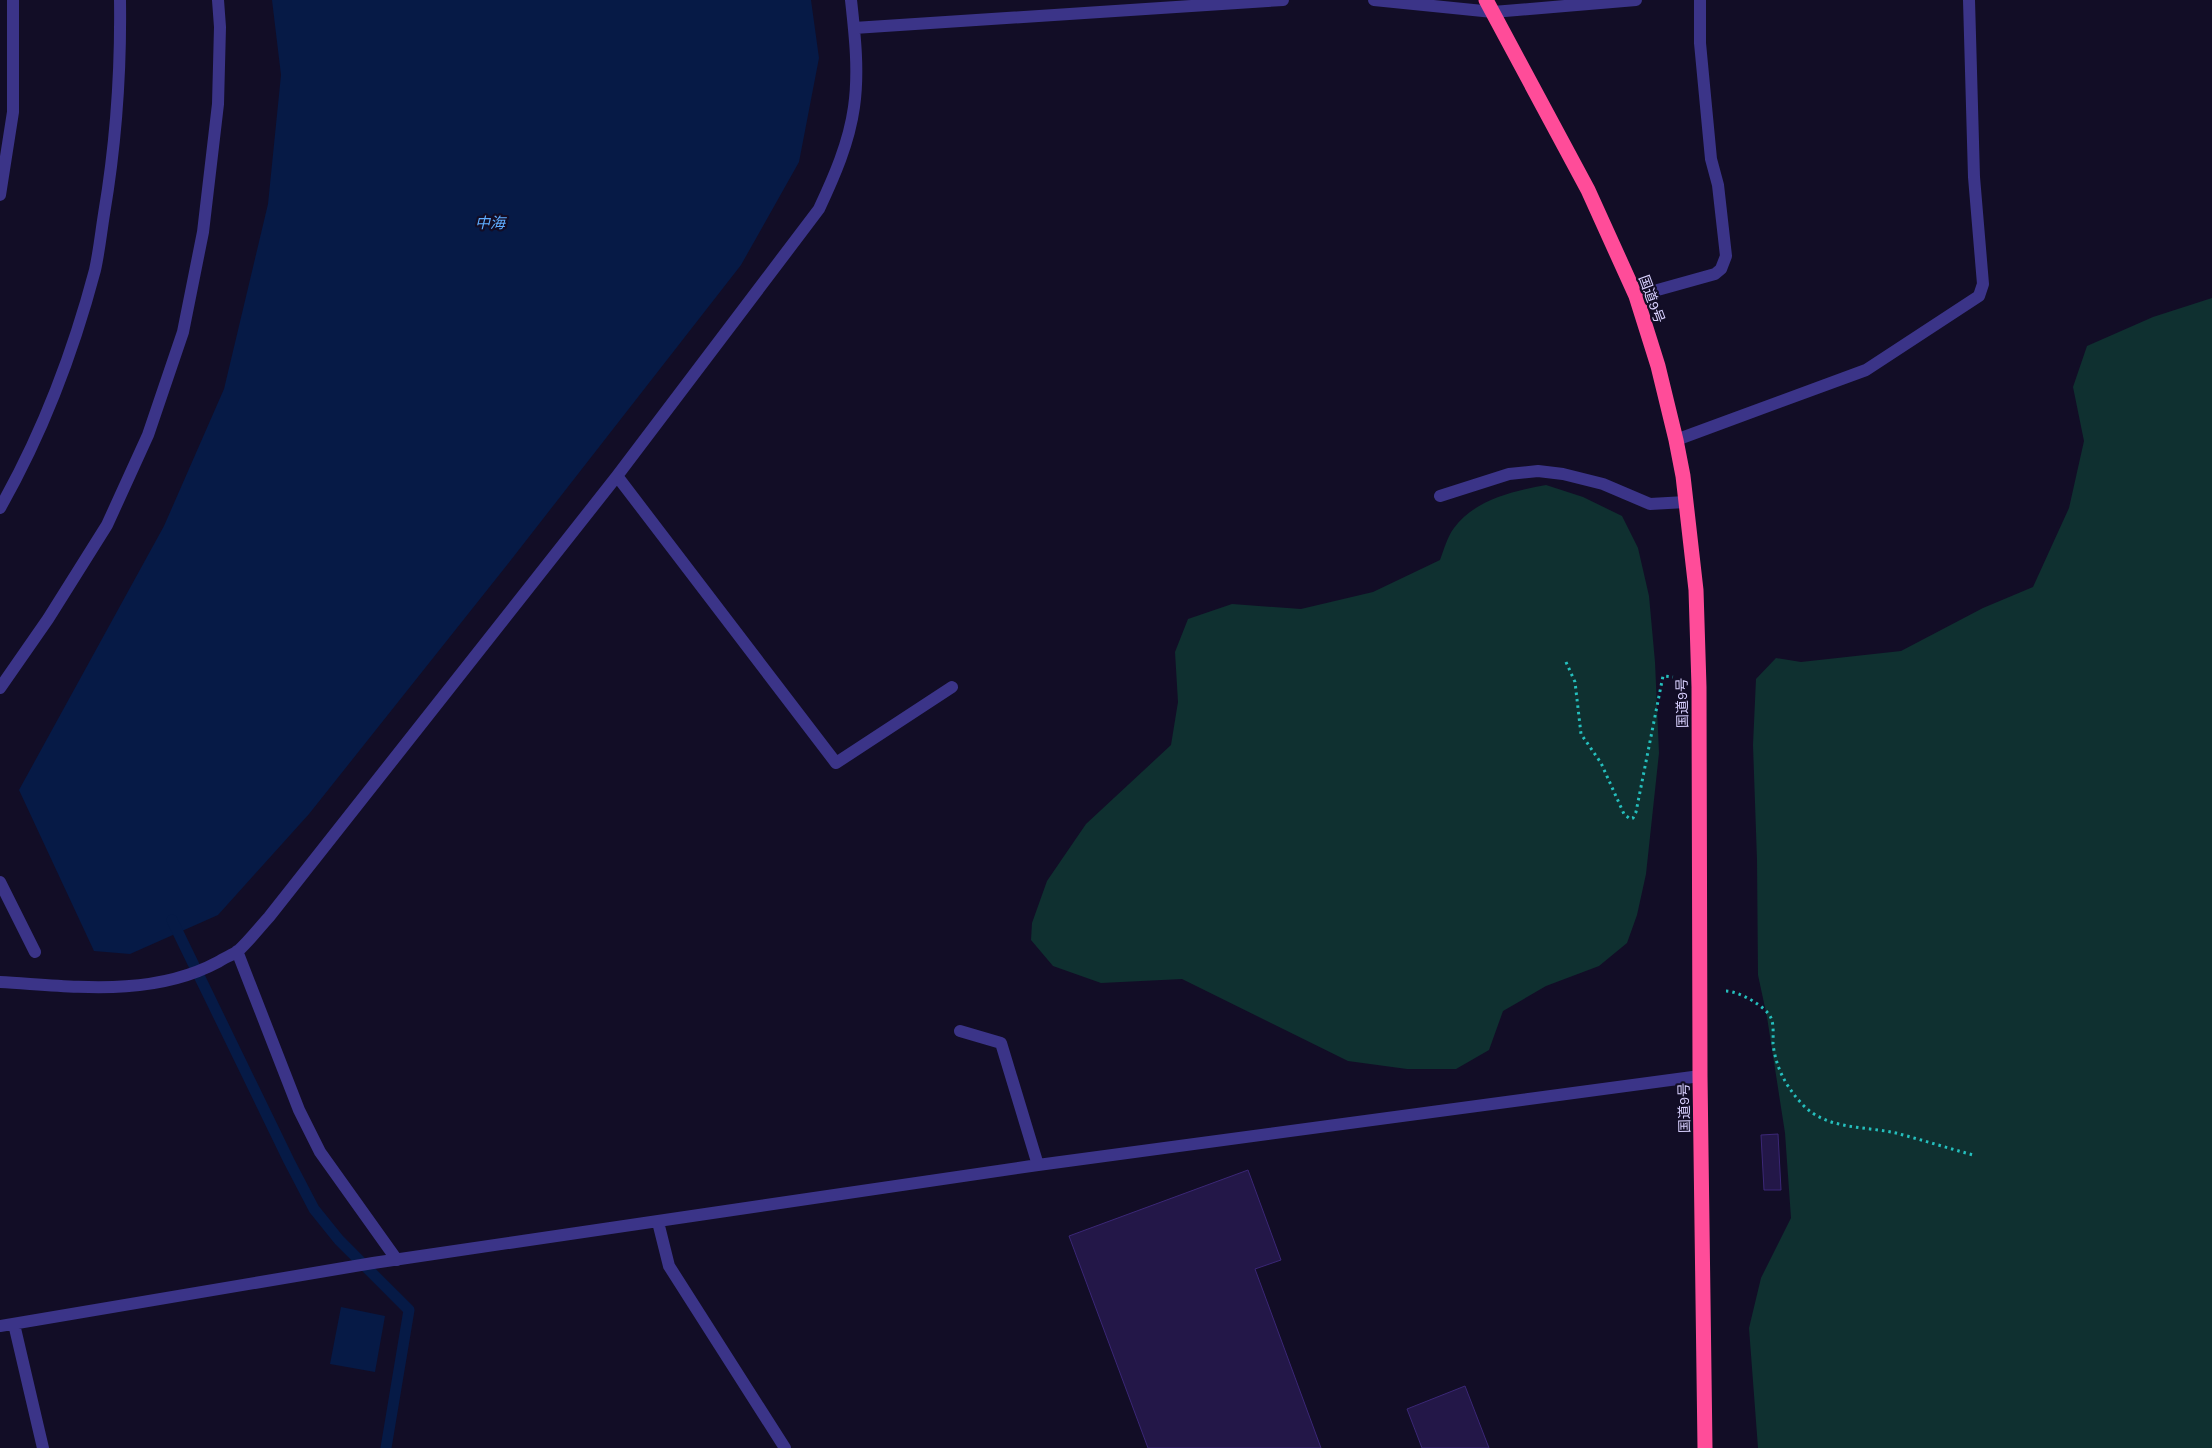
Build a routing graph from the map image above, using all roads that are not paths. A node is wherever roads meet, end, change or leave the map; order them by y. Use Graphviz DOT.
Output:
graph roads {
  1 [pos="13,0"];
  2 [pos="120,0"];
  3 [pos="218,0"];
  4 [pos="851,0"];
  5 [pos="1283,0"];
  6 [pos="1374,0"];
  7 [pos="1636,0"];
  8 [pos="1700,0"];
  9 [pos="1969,0"];
  10 [pos="1489,6"];
  11 [pos="854,28"];
  12 [pos="0,195"];
  13 [pos="1636,296"];
  14 [pos="1676,440"];
  15 [pos="617,476"];
  16 [pos="1440,496"];
  17 [pos="1686,502"];
  18 [pos="0,508"];
  19 [pos="952,687"];
  20 [pos="0,688"];
  21 [pos="0,882"];
  22 [pos="237,951"];
  23 [pos="35,952"];
  24 [pos="0,982"];
  25 [pos="960,1032"];
  26 [pos="1700,1076"];
  27 [pos="1038,1165"];
  28 [pos="658,1222"];
  29 [pos="397,1260"];
  30 [pos="14,1324"];
  31 [pos="0,1326"];
  32 [pos="43,1448"];
  33 [pos="785,1448"];
  34 [pos="1705,1448"];
  1 -- 12 [label="street"];
  2 -- 18 [label="street"];
  3 -- 20 [label="street"];
  4 -- 11 [label="street"];
  5 -- 11 [label="street"];
  6 -- 10 [label="street"];
  7 -- 10 [label="street"];
  8 -- 13 [label="street"];
  9 -- 14 [label="street"];
  10 -- 13 [label="highway, 国道9号"];
  11 -- 15 [label="street"];
  13 -- 14 [label="highway, 国道9号"];
  14 -- 17 [label="highway, 国道9号"];
  15 -- 19 [label="street"];
  15 -- 22 [label="street"];
  16 -- 17 [label="street"];
  17 -- 26 [label="highway, 国道9号"];
  21 -- 23 [label="street"];
  22 -- 24 [label="street"];
  22 -- 29 [label="street"];
  25 -- 27 [label="street"];
  26 -- 27 [label="street"];
  26 -- 34 [label="highway, 国道9号"];
  27 -- 28 [label="street"];
  28 -- 29 [label="street"];
  28 -- 33 [label="street"];
  29 -- 30 [label="street"];
  30 -- 31 [label="street"];
  30 -- 32 [label="street"];
}
